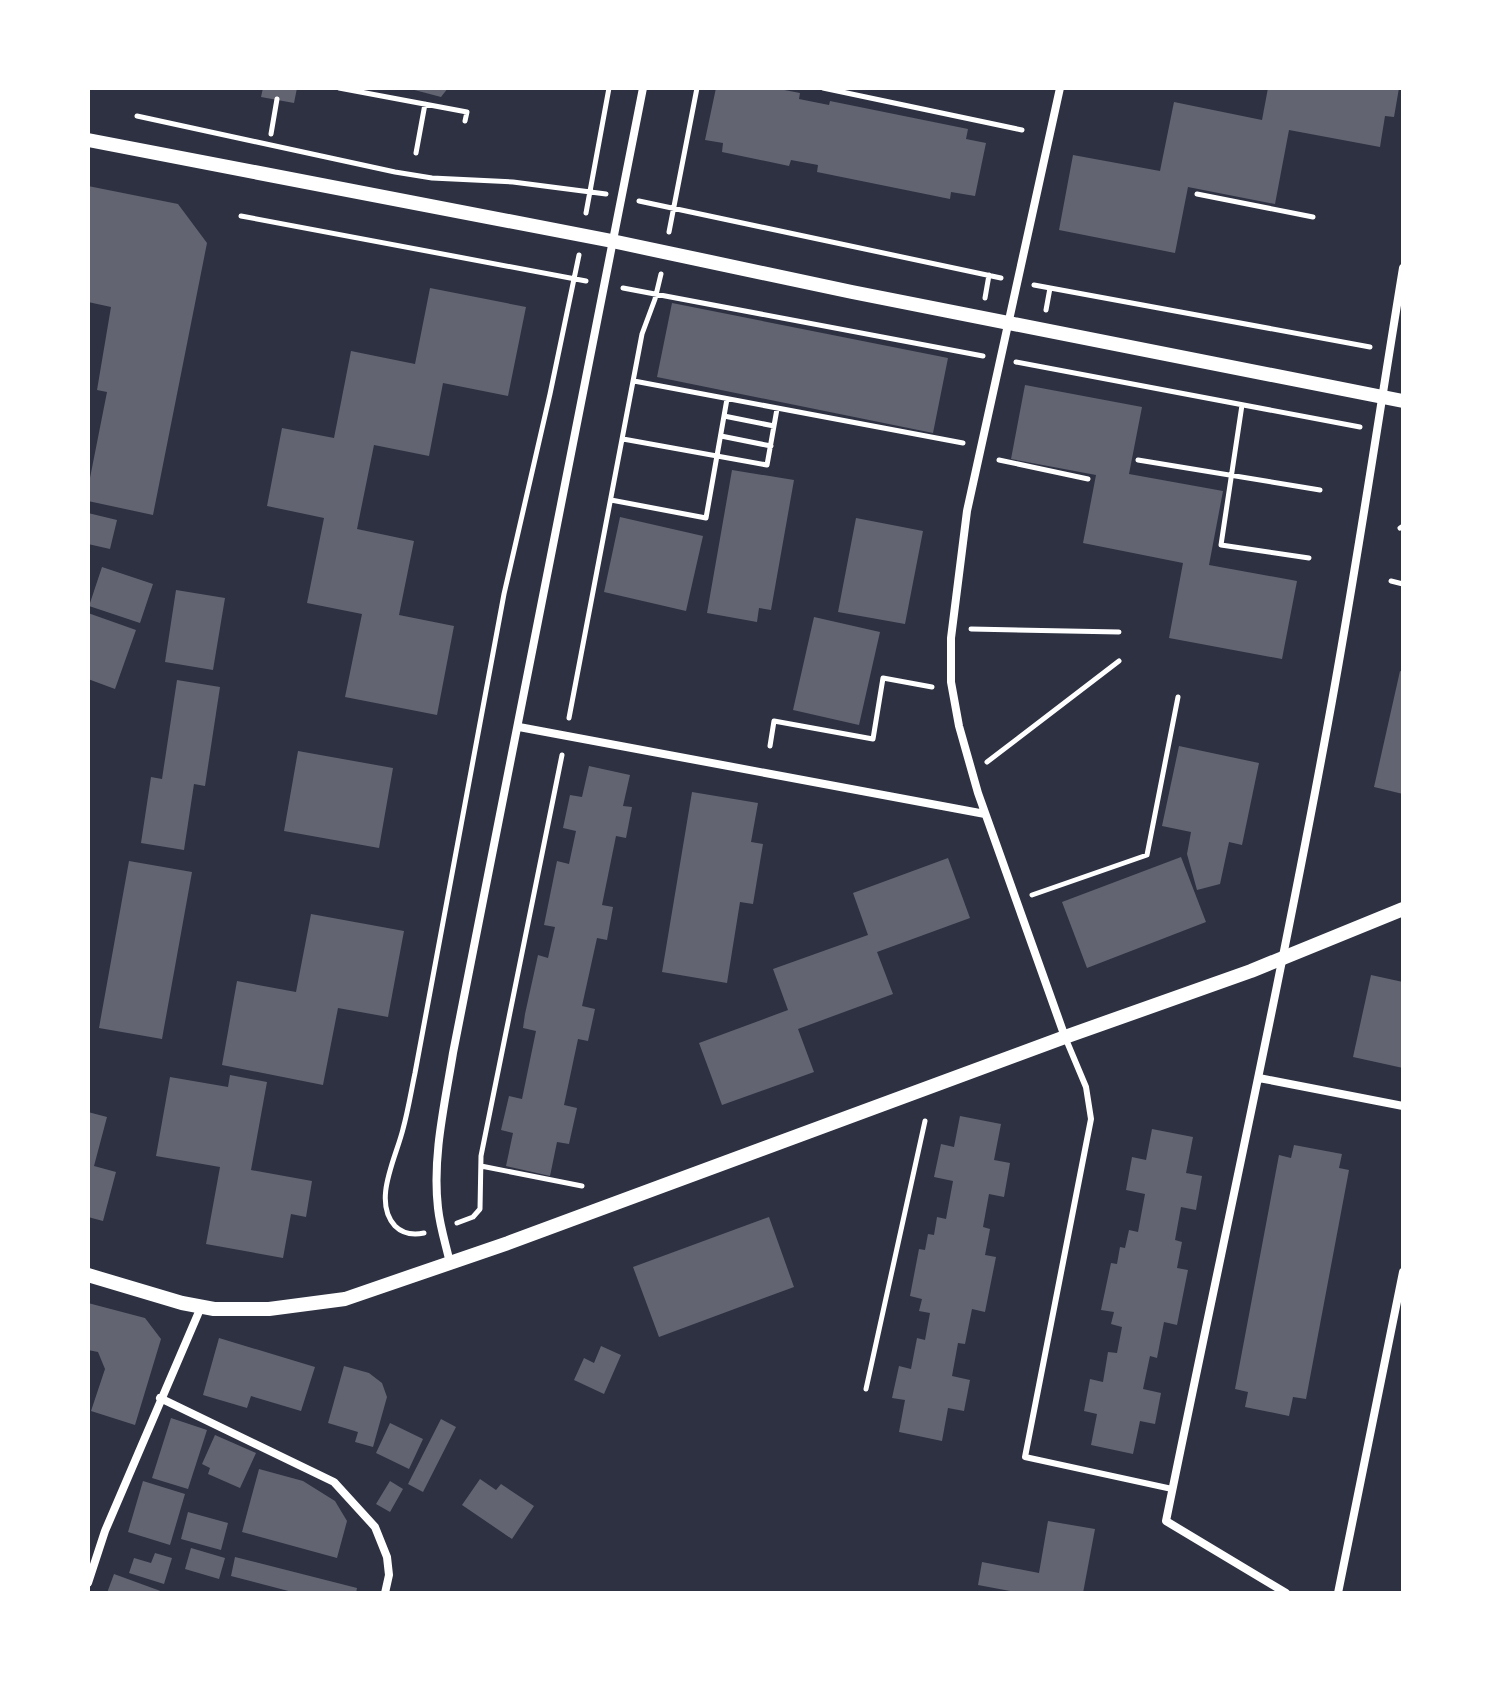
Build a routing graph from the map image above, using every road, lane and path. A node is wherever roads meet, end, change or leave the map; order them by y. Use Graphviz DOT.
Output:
graph roads {
  1 [pos="339,88"];
  2 [pos="643,88"];
  3 [pos="697,88"];
  4 [pos="823,88"];
  5 [pos="1060,88"];
  6 [pos="277,99"];
  7 [pos="425,104"];
  8 [pos="137,116"];
  9 [pos="465,121"];
  10 [pos="1022,130"];
  11 [pos="271,134"];
  12 [pos="88,140"];
  13 [pos="416,153"];
  14 [pos="1197,194"];
  15 [pos="621,197"];
  16 [pos="673,208"];
  17 [pos="241,216"];
  18 [pos="1313,217"];
  19 [pos="612,241"];
  20 [pos="1403,268"];
  21 [pos="989,275"];
  22 [pos="1018,281"];
  23 [pos="603,284"];
  24 [pos="1050,288"];
  25 [pos="981,318"];
  26 [pos="1008,323"];
  27 [pos="1042,330"];
  28 [pos="1390,351"];
  29 [pos="986,356"];
  30 [pos="1000,359"];
  31 [pos="1019,362"];
  32 [pos="983,371"];
  33 [pos="1016,376"];
  34 [pos="634,381"];
  35 [pos="1382,397"];
  36 [pos="727,399"];
  37 [pos="1403,401"];
  38 [pos="1242,405"];
  39 [pos="777,408"];
  40 [pos="724,416"];
  41 [pos="774,426"];
  42 [pos="1377,430"];
  43 [pos="721,436"];
  44 [pos="623,439"];
  45 [pos="968,444"];
  46 [pos="771,446"];
  47 [pos="1000,450"];
  48 [pos="717,456"];
  49 [pos="1138,460"];
  50 [pos="1232,476"];
  51 [pos="1088,479"];
  52 [pos="1320,490"];
  53 [pos="611,500"];
  54 [pos="1309,558"];
  55 [pos="1391,581"];
  56 [pos="1403,584"];
  57 [pos="972,618"];
  58 [pos="971,629"];
  59 [pos="1119,632"];
  60 [pos="971,637"];
  61 [pos="1119,661"];
  62 [pos="933,672"];
  63 [pos="1178,697"];
  64 [pos="519,727"];
  65 [pos="770,746"];
  66 [pos="983,748"];
  67 [pos="987,762"];
  68 [pos="991,775"];
  69 [pos="985,814"];
  70 [pos="1026,882"];
  71 [pos="1031,895"];
  72 [pos="1036,908"];
  73 [pos="1403,909"];
  74 [pos="1282,959"];
  75 [pos="1065,1037"];
  76 [pos="1259,1078"];
  77 [pos="1403,1106"];
  78 [pos="925,1121"];
  79 [pos="481,1166"];
  80 [pos="582,1186"];
  81 [pos="450,1263"];
  82 [pos="1403,1272"];
  83 [pos="88,1275"];
  84 [pos="201,1307"];
  85 [pos="866,1389"];
  86 [pos="160,1398"];
  87 [pos="1172,1489"];
  88 [pos="88,1583"];
  89 [pos="385,1593"];
  90 [pos="1286,1593"];
  91 [pos="1338,1593"];
  1 -- 7 [label="path"];
  2 -- 15 [label="street"];
  3 -- 16 [label="path"];
  4 -- 10 [label="path"];
  5 -- 22 [label="street"];
  6 -- 11 [label="path"];
  7 -- 9 [label="path"];
  7 -- 13 [label="path"];
  8 -- 15 [label="path"];
  12 -- 19 [label="street"];
  14 -- 18 [label="path"];
  15 -- 16 [label="path"];
  15 -- 19 [label="street"];
  16 -- 21 [label="path"];
  17 -- 23 [label="path"];
  19 -- 23 [label="street"];
  19 -- 25 [label="street"];
  20 -- 28 [label="street"];
  21 -- 22 [label="path"];
  21 -- 25 [label="path"];
  22 -- 24 [label="path"];
  22 -- 26 [label="street"];
  23 -- 29 [label="path"];
  23 -- 64 [label="street"];
  24 -- 27 [label="path"];
  24 -- 28 [label="path"];
  25 -- 26 [label="street"];
  25 -- 29 [label="path"];
  26 -- 27 [label="street"];
  26 -- 30 [label="street"];
  27 -- 31 [label="path"];
  27 -- 35 [label="street"];
  28 -- 35 [label="street"];
  29 -- 32 [label="path"];
  30 -- 31 [label="path"];
  30 -- 69 [label="street"];
  31 -- 33 [label="path"];
  31 -- 38 [label="path"];
  34 -- 36 [label="path"];
  35 -- 37 [label="street"];
  35 -- 42 [label="street"];
  36 -- 39 [label="path"];
  36 -- 40 [label="path"];
  38 -- 42 [label="path"];
  38 -- 50 [label="path"];
  39 -- 41 [label="path"];
  39 -- 45 [label="path"];
  40 -- 41 [label="path"];
  40 -- 43 [label="path"];
  41 -- 46 [label="path"];
  42 -- 74 [label="street"];
  43 -- 46 [label="path"];
  43 -- 48 [label="path"];
  44 -- 48 [label="path"];
  46 -- 48 [label="path"];
  47 -- 51 [label="path"];
  48 -- 53 [label="path"];
  49 -- 50 [label="path"];
  50 -- 52 [label="path"];
  50 -- 54 [label="path"];
  55 -- 56 [label="path"];
  57 -- 58 [label="path"];
  58 -- 59 [label="path"];
  58 -- 60 [label="path"];
  61 -- 67 [label="path"];
  62 -- 65 [label="path"];
  63 -- 71 [label="path"];
  64 -- 69 [label="street"];
  64 -- 81 [label="street"];
  66 -- 67 [label="path"];
  67 -- 68 [label="path"];
  69 -- 75 [label="street"];
  70 -- 71 [label="path"];
  71 -- 72 [label="path"];
  73 -- 74 [label="street"];
  74 -- 75 [label="street"];
  74 -- 76 [label="street"];
  75 -- 81 [label="street"];
  75 -- 87 [label="lane"];
  76 -- 77 [label="street"];
  76 -- 87 [label="street"];
  78 -- 85 [label="path"];
  79 -- 80 [label="path"];
  81 -- 84 [label="street"];
  82 -- 91 [label="street"];
  83 -- 84 [label="street"];
  84 -- 86 [label="street"];
  86 -- 88 [label="street"];
  86 -- 89 [label="street"];
  87 -- 90 [label="street"];
}
